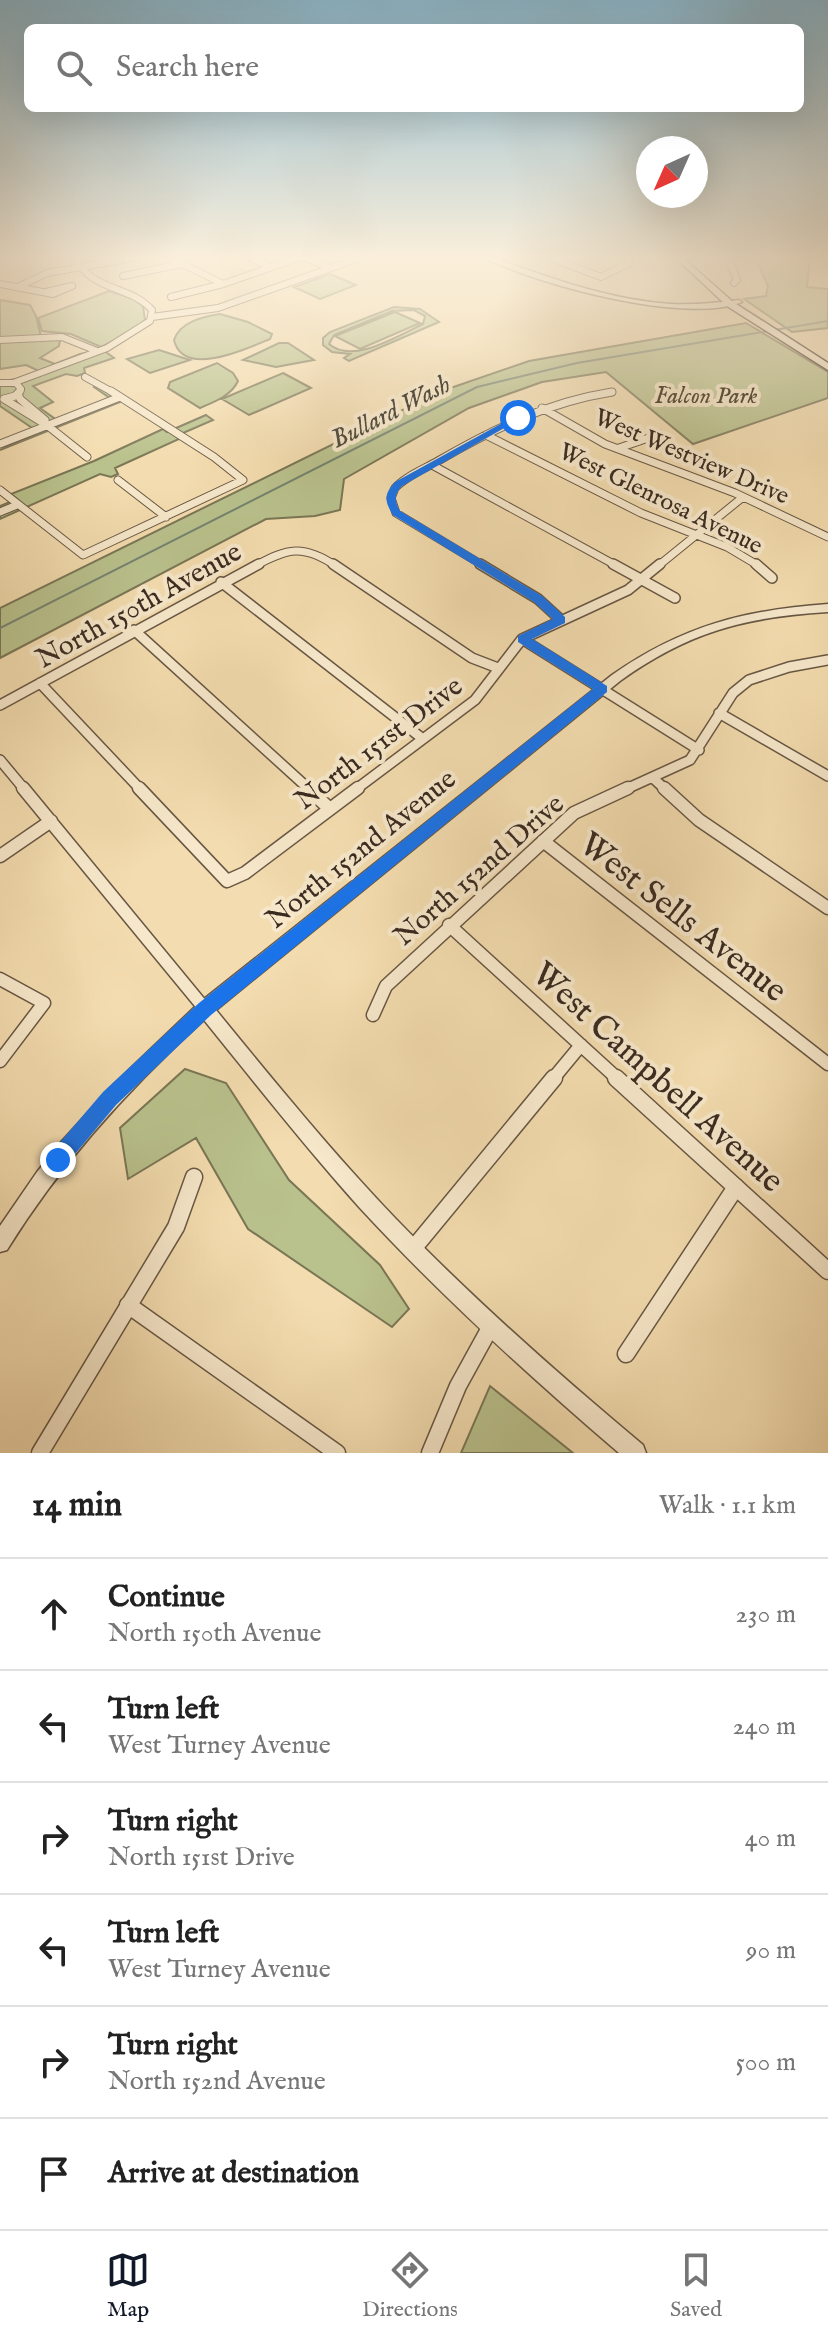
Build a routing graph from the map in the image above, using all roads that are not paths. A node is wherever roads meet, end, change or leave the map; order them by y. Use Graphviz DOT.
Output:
graph roads {
  1 [pos="145,325"];
  2 [pos="759,325"];
  3 [pos="771,325"];
  4 [pos="0,341"];
  5 [pos="97,351"];
  6 [pos="828,360"];
  7 [pos="828,367"];
  8 [pos="35,377"];
  9 [pos="85,377"];
  10 [pos="0,383"];
  11 [pos="13,383"];
  12 [pos="20,390"];
  13 [pos="612,392"];
  14 [pos="120,397"];
  15 [pos="2,399"];
  16 [pos="542,408"];
  17 [pos="48,426"];
  18 [pos="660,434"];
  19 [pos="486,435"];
  20 [pos="0,444"];
  21 [pos="619,448"];
  22 [pos="87,457"];
  23 [pos="432,465"];
  24 [pos="118,480"];
  25 [pos="0,490"];
  26 [pos="743,497"];
  27 [pos="17,505"];
  28 [pos="0,512"];
  29 [pos="166,517"];
  30 [pos="697,534"];
  31 [pos="828,537"];
  32 [pos="772,578"];
  33 [pos="641,579"];
  34 [pos="221,582"];
  35 [pos="675,598"];
  36 [pos="828,608"];
  37 [pos="561,620"];
  38 [pos="134,630"];
  39 [pos="522,639"];
  40 [pos="828,660"];
  41 [pos="498,668"];
  42 [pos="40,683"];
  43 [pos="602,689"];
  44 [pos="0,705"];
  45 [pos="719,713"];
  46 [pos="423,739"];
  47 [pos="699,750"];
  48 [pos="0,760"];
  49 [pos="828,776"];
  50 [pos="653,778"];
  51 [pos="330,809"];
  52 [pos="51,821"];
  53 [pos="543,841"];
  54 [pos="0,856"];
  55 [pos="828,908"];
  56 [pos="449,925"];
  57 [pos="0,979"];
  58 [pos="205,1009"];
  59 [pos="373,1015"];
  60 [pos="581,1045"];
  61 [pos="0,1061"];
  62 [pos="828,1064"];
  63 [pos="194,1177"];
  64 [pos="736,1187"];
  65 [pos="0,1243"];
  66 [pos="413,1249"];
  67 [pos="828,1271"];
  68 [pos="128,1305"];
  69 [pos="491,1326"];
  70 [pos="626,1354"];
  71 [pos="40,1453"];
  72 [pos="337,1453"];
  73 [pos="430,1453"];
  74 [pos="635,1453"];
  1 -- 5 [label="street"];
  2 -- 7 [label="main road"];
  3 -- 6 [label="main road"];
  4 -- 5 [label="street"];
  5 -- 8 [label="street"];
  8 -- 11 [label="street"];
  8 -- 12 [label="street"];
  9 -- 14 [label="street"];
  10 -- 11 [label="street"];
  11 -- 12 [label="street"];
  12 -- 15 [label="street"];
  12 -- 17 [label="street"];
  13 -- 16 [label="street"];
  14 -- 17 [label="street"];
  14 -- 29 [label="street"];
  15 -- 17 [label="street"];
  16 -- 19 [label="street"];
  16 -- 21 [label="street, West Westview Drive"];
  17 -- 20 [label="street"];
  17 -- 22 [label="street"];
  18 -- 21 [label="street"];
  19 -- 23 [label="street"];
  19 -- 30 [label="street, West Glenrosa Avenue"];
  21 -- 26 [label="street, West Westview Drive"];
  23 -- 33 [label="street"];
  23 -- 37 [label="street"];
  24 -- 29 [label="street"];
  25 -- 27 [label="street"];
  26 -- 30 [label="street, North 151st Drive"];
  26 -- 31 [label="street, West Westview Drive"];
  27 -- 28 [label="street"];
  27 -- 29 [label="street"];
  30 -- 32 [label="street, West Glenrosa Avenue"];
  30 -- 33 [label="street, North 151st Drive"];
  33 -- 35 [label="street"];
  33 -- 37 [label="street, North 151st Drive"];
  34 -- 38 [label="street, North 150th Avenue"];
  34 -- 41 [label="street, North 150th Avenue"];
  34 -- 46 [label="street"];
  36 -- 43 [label="street, North 152nd Avenue"];
  37 -- 39 [label="street, North 151st Drive"];
  38 -- 42 [label="street, North 150th Avenue"];
  38 -- 51 [label="street"];
  39 -- 41 [label="street, North 151st Drive"];
  39 -- 43 [label="street"];
  40 -- 45 [label="street, North 152nd Drive"];
  41 -- 46 [label="street, North 151st Drive"];
  42 -- 44 [label="street, North 150th Avenue"];
  42 -- 51 [label="street, North 151st Drive"];
  43 -- 47 [label="street"];
  43 -- 58 [label="street, North 152nd Avenue"];
  45 -- 47 [label="street, North 152nd Drive"];
  45 -- 49 [label="street"];
  46 -- 51 [label="street, North 151st Drive"];
  47 -- 50 [label="street, North 152nd Drive"];
  48 -- 52 [label="street"];
  50 -- 53 [label="street, North 152nd Drive"];
  50 -- 55 [label="street"];
  52 -- 54 [label="street"];
  52 -- 58 [label="street"];
  53 -- 56 [label="street, North 152nd Drive"];
  53 -- 62 [label="street, West Sells Avenue"];
  56 -- 59 [label="street, North 152nd Drive"];
  56 -- 60 [label="street, West Campbell Avenue"];
  57 -- 61 [label="street"];
  58 -- 65 [label="street, North 152nd Avenue"];
  58 -- 66 [label="street"];
  60 -- 64 [label="street, West Campbell Avenue"];
  60 -- 66 [label="street"];
  63 -- 68 [label="street"];
  64 -- 67 [label="street, West Campbell Avenue"];
  64 -- 70 [label="street"];
  66 -- 69 [label="street"];
  68 -- 71 [label="street"];
  68 -- 72 [label="street"];
  69 -- 73 [label="street"];
  69 -- 74 [label="street"];
}
